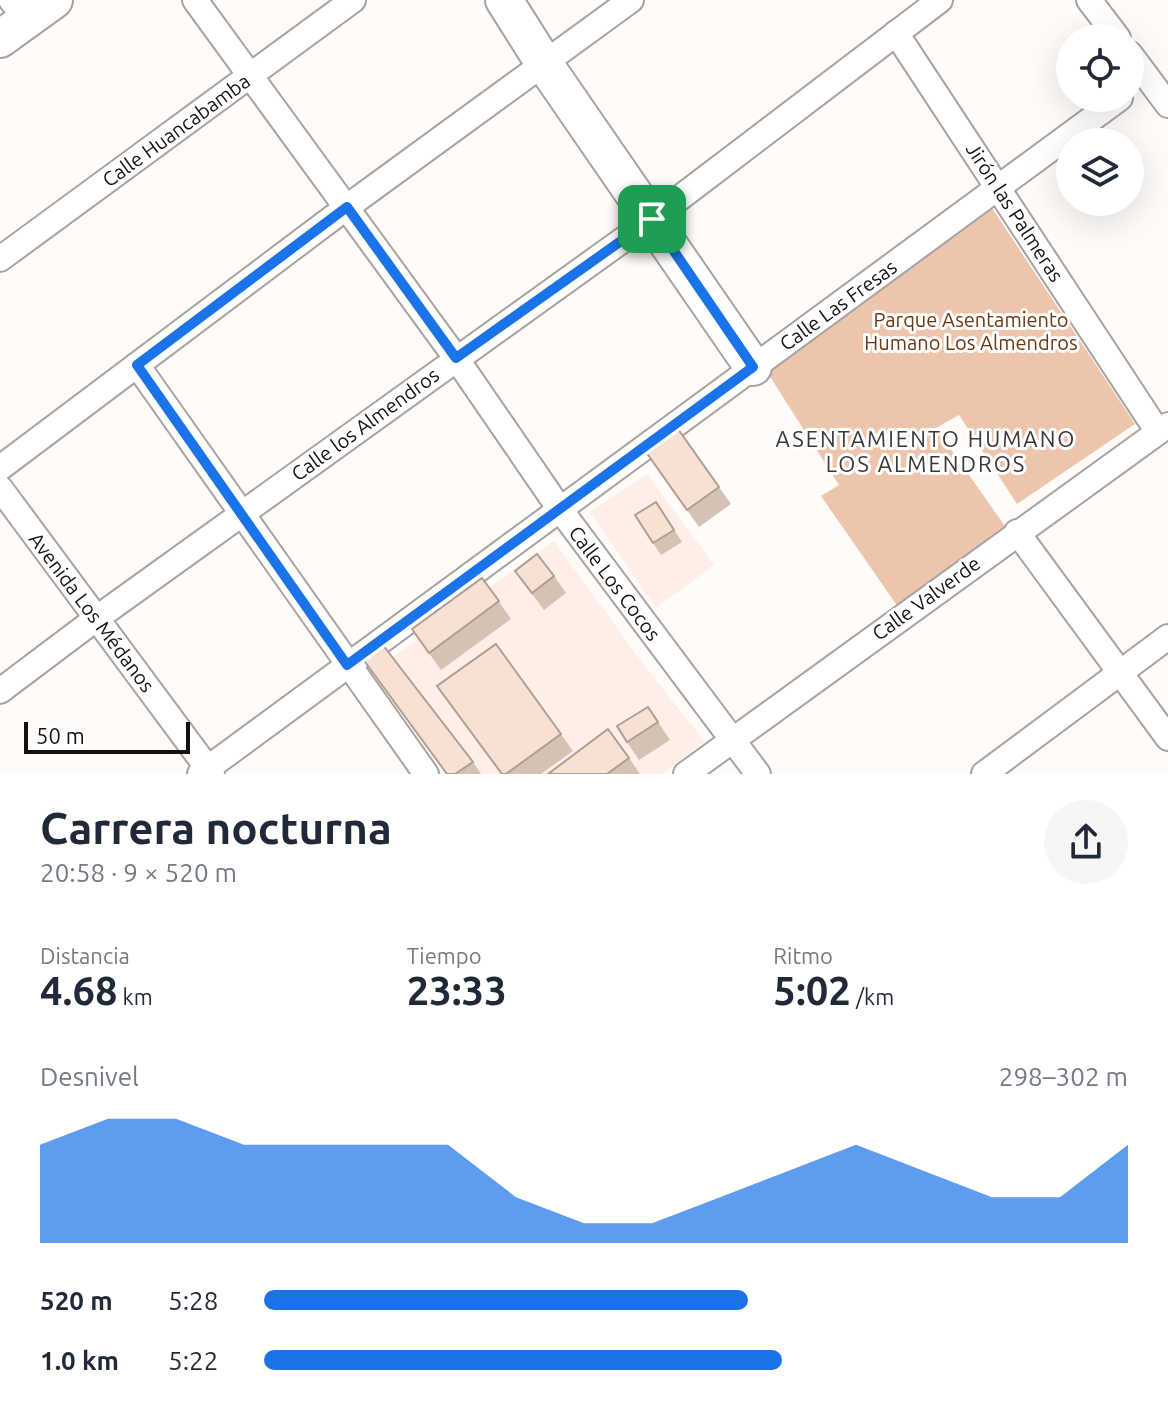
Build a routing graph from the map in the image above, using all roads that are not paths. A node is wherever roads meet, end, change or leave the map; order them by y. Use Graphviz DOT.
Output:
graph roads {
  1 [pos="195,0"];
  2 [pos="353,0"];
  3 [pos="504,0"];
  4 [pos="631,0"];
  5 [pos="940,0"];
  6 [pos="1089,0"];
  7 [pos="1107,24"];
  8 [pos="896,33"];
  9 [pos="1168,63"];
  10 [pos="545,65"];
  11 [pos="251,75"];
  12 [pos="1144,80"];
  13 [pos="1144,88"];
  14 [pos="1168,105"];
  15 [pos="1101,112"];
  16 [pos="999,188"];
  17 [pos="347,207"];
  18 [pos="652,219"];
  19 [pos="0,259"];
  20 [pos="456,358"];
  21 [pos="137,365"];
  22 [pos="753,367"];
  23 [pos="1163,429"];
  24 [pos="0,468"];
  25 [pos="0,488"];
  26 [pos="559,508"];
  27 [pos="243,513"];
  28 [pos="1017,532"];
  29 [pos="97,618"];
  30 [pos="1168,637"];
  31 [pos="347,665"];
  32 [pos="1118,672"];
  33 [pos="0,691"];
  34 [pos="1168,738"];
  35 [pos="732,739"];
  36 [pos="207,772"];
  37 [pos="426,774"];
  38 [pos="686,774"];
  39 [pos="758,774"];
  40 [pos="984,774"];
  1 -- 11 [label="street, Calle Los Cocos"];
  2 -- 11 [label="street, Calle Huancabamba"];
  3 -- 10 [label="street"];
  4 -- 10 [label="street"];
  5 -- 8 [label="street, Calle los Almendros"];
  6 -- 7 [label="street"];
  8 -- 16 [label="street, Jirón las Palmeras"];
  8 -- 18 [label="street, Calle los Almendros"];
  9 -- 12 [label="street"];
  10 -- 17 [label="street"];
  10 -- 18 [label="street"];
  11 -- 17 [label="street, Calle Los Cocos"];
  11 -- 19 [label="street, Calle Huancabamba"];
  13 -- 14 [label="street"];
  15 -- 16 [label="street, Calle Las Fresas"];
  16 -- 22 [label="street, Calle Las Fresas"];
  16 -- 23 [label="street, Jirón las Palmeras"];
  17 -- 20 [label="street, Calle Los Cocos"];
  17 -- 21 [label="street"];
  18 -- 20 [label="street, Calle los Almendros"];
  18 -- 22 [label="street"];
  20 -- 26 [label="street, Calle Los Cocos"];
  20 -- 27 [label="street, Calle los Almendros"];
  21 -- 24 [label="street"];
  21 -- 27 [label="street"];
  22 -- 26 [label="street, Calle Las Fresas"];
  23 -- 28 [label="street, Calle Valverde"];
  25 -- 29 [label="street, Avenida Los Médanos"];
  26 -- 31 [label="street, Calle Las Fresas"];
  26 -- 35 [label="street, Calle Los Cocos"];
  27 -- 29 [label="street, Calle los Almendros"];
  27 -- 31 [label="street"];
  28 -- 32 [label="street"];
  28 -- 35 [label="street, Calle Valverde"];
  29 -- 33 [label="street, Calle los Almendros"];
  29 -- 36 [label="street, Avenida Los Médanos"];
  30 -- 32 [label="street"];
  31 -- 36 [label="street, Calle Las Fresas"];
  31 -- 37 [label="street"];
  32 -- 34 [label="street"];
  32 -- 40 [label="street"];
  35 -- 38 [label="street, Calle Valverde"];
  35 -- 39 [label="street, Calle Los Cocos"];
}
